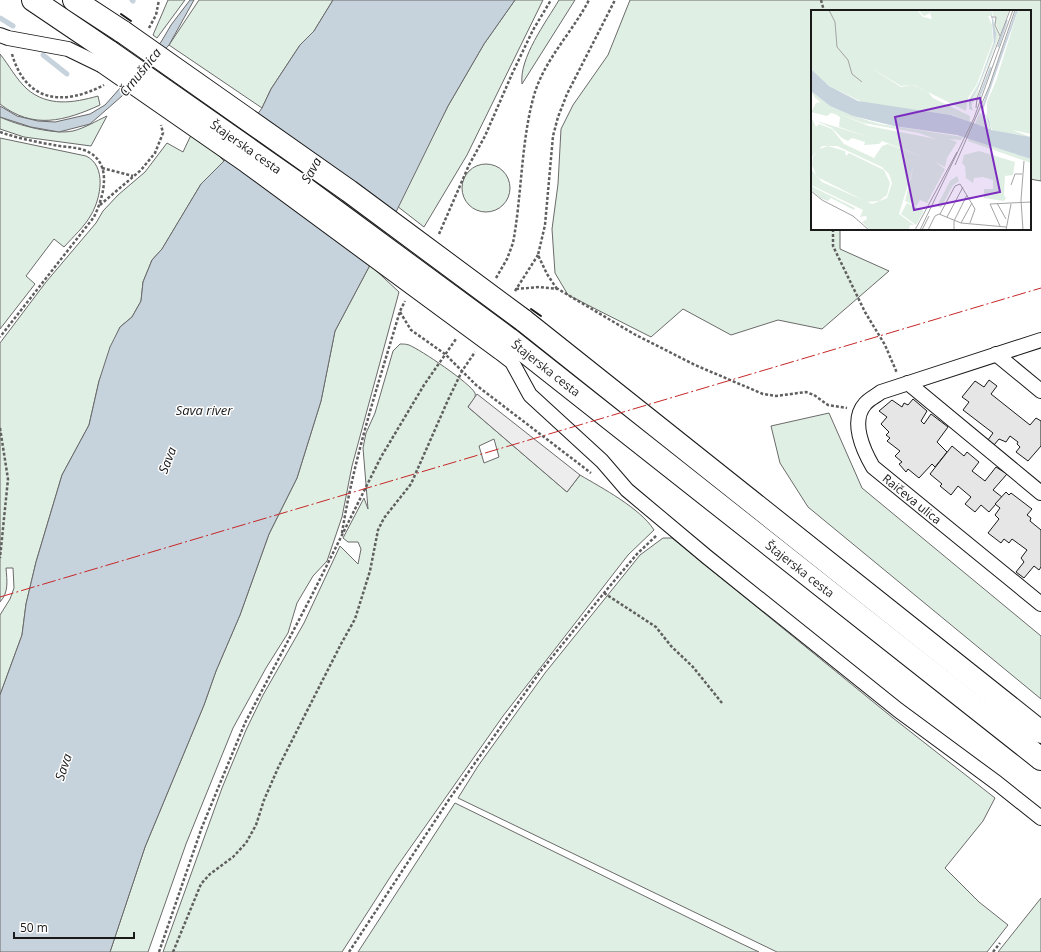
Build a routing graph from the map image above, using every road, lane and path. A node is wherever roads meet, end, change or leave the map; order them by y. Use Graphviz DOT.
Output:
graph roads {
  1 [pos="33,0"];
  2 [pos="74,0"];
  3 [pos="589,0"];
  4 [pos="615,0"];
  5 [pos="821,0"];
  6 [pos="824,10"];
  7 [pos="0,35"];
  8 [pos="105,58"];
  9 [pos="160,121"];
  10 [pos="0,132"];
  11 [pos="102,168"];
  12 [pos="134,176"];
  13 [pos="100,205"];
  14 [pos="833,230"];
  15 [pos="496,278"];
  16 [pos="500,282"];
  17 [pos="492,285"];
  18 [pos="510,287"];
  19 [pos="558,289"];
  20 [pos="400,312"];
  21 [pos="458,335"];
  22 [pos="0,337"];
  23 [pos="1041,340"];
  24 [pos="504,345"];
  25 [pos="445,354"];
  26 [pos="996,354"];
  27 [pos="462,372"];
  28 [pos="908,383"];
  29 [pos="1041,391"];
  30 [pos="861,411"];
  31 [pos="0,428"];
  32 [pos="597,476"];
  33 [pos="1041,494"];
  34 [pos="668,526"];
  35 [pos="0,558"];
  36 [pos="604,593"];
  37 [pos="1041,604"];
  38 [pos="722,703"];
  39 [pos="1041,732"];
  40 [pos="1041,759"];
  41 [pos="1041,818"];
  42 [pos="1000,944"];
  43 [pos="159,952"];
  44 [pos="173,952"];
  45 [pos="349,952"];
  46 [pos="993,952"];
  1 -- 8 [label="main road, Štajerska cesta"];
  2 -- 39 [label="main road, Štajerska cesta, bridge"];
  3 -- 15 [label="path"];
  4 -- 19 [label="path"];
  5 -- 6 [label="path"];
  7 -- 8 [label="street"];
  8 -- 24 [label="main road, Štajerska cesta, bridge"];
  9 -- 12 [label="path"];
  10 -- 11 [label="path"];
  11 -- 12 [label="path"];
  11 -- 13 [label="path"];
  12 -- 13 [label="path"];
  13 -- 22 [label="path"];
  14 -- 28 [label="path"];
  15 -- 16 [label="path"];
  15 -- 17 [label="path"];
  18 -- 19 [label="path"];
  19 -- 30 [label="path"];
  20 -- 25 [label="path"];
  21 -- 25 [label="path"];
  23 -- 26 [label="street"];
  24 -- 34 [label="street"];
  24 -- 40 [label="main road, Štajerska cesta"];
  25 -- 27 [label="path"];
  25 -- 43 [label="path"];
  26 -- 28 [label="street"];
  26 -- 29 [label="street"];
  27 -- 32 [label="path"];
  27 -- 44 [label="path"];
  28 -- 30 [label="street"];
  28 -- 33 [label="street"];
  30 -- 37 [label="street, Raičeva ulica"];
  31 -- 35 [label="path"];
  34 -- 36 [label="path"];
  34 -- 41 [label="street"];
  36 -- 38 [label="path"];
  36 -- 45 [label="path"];
  42 -- 46 [label="path"];
}
